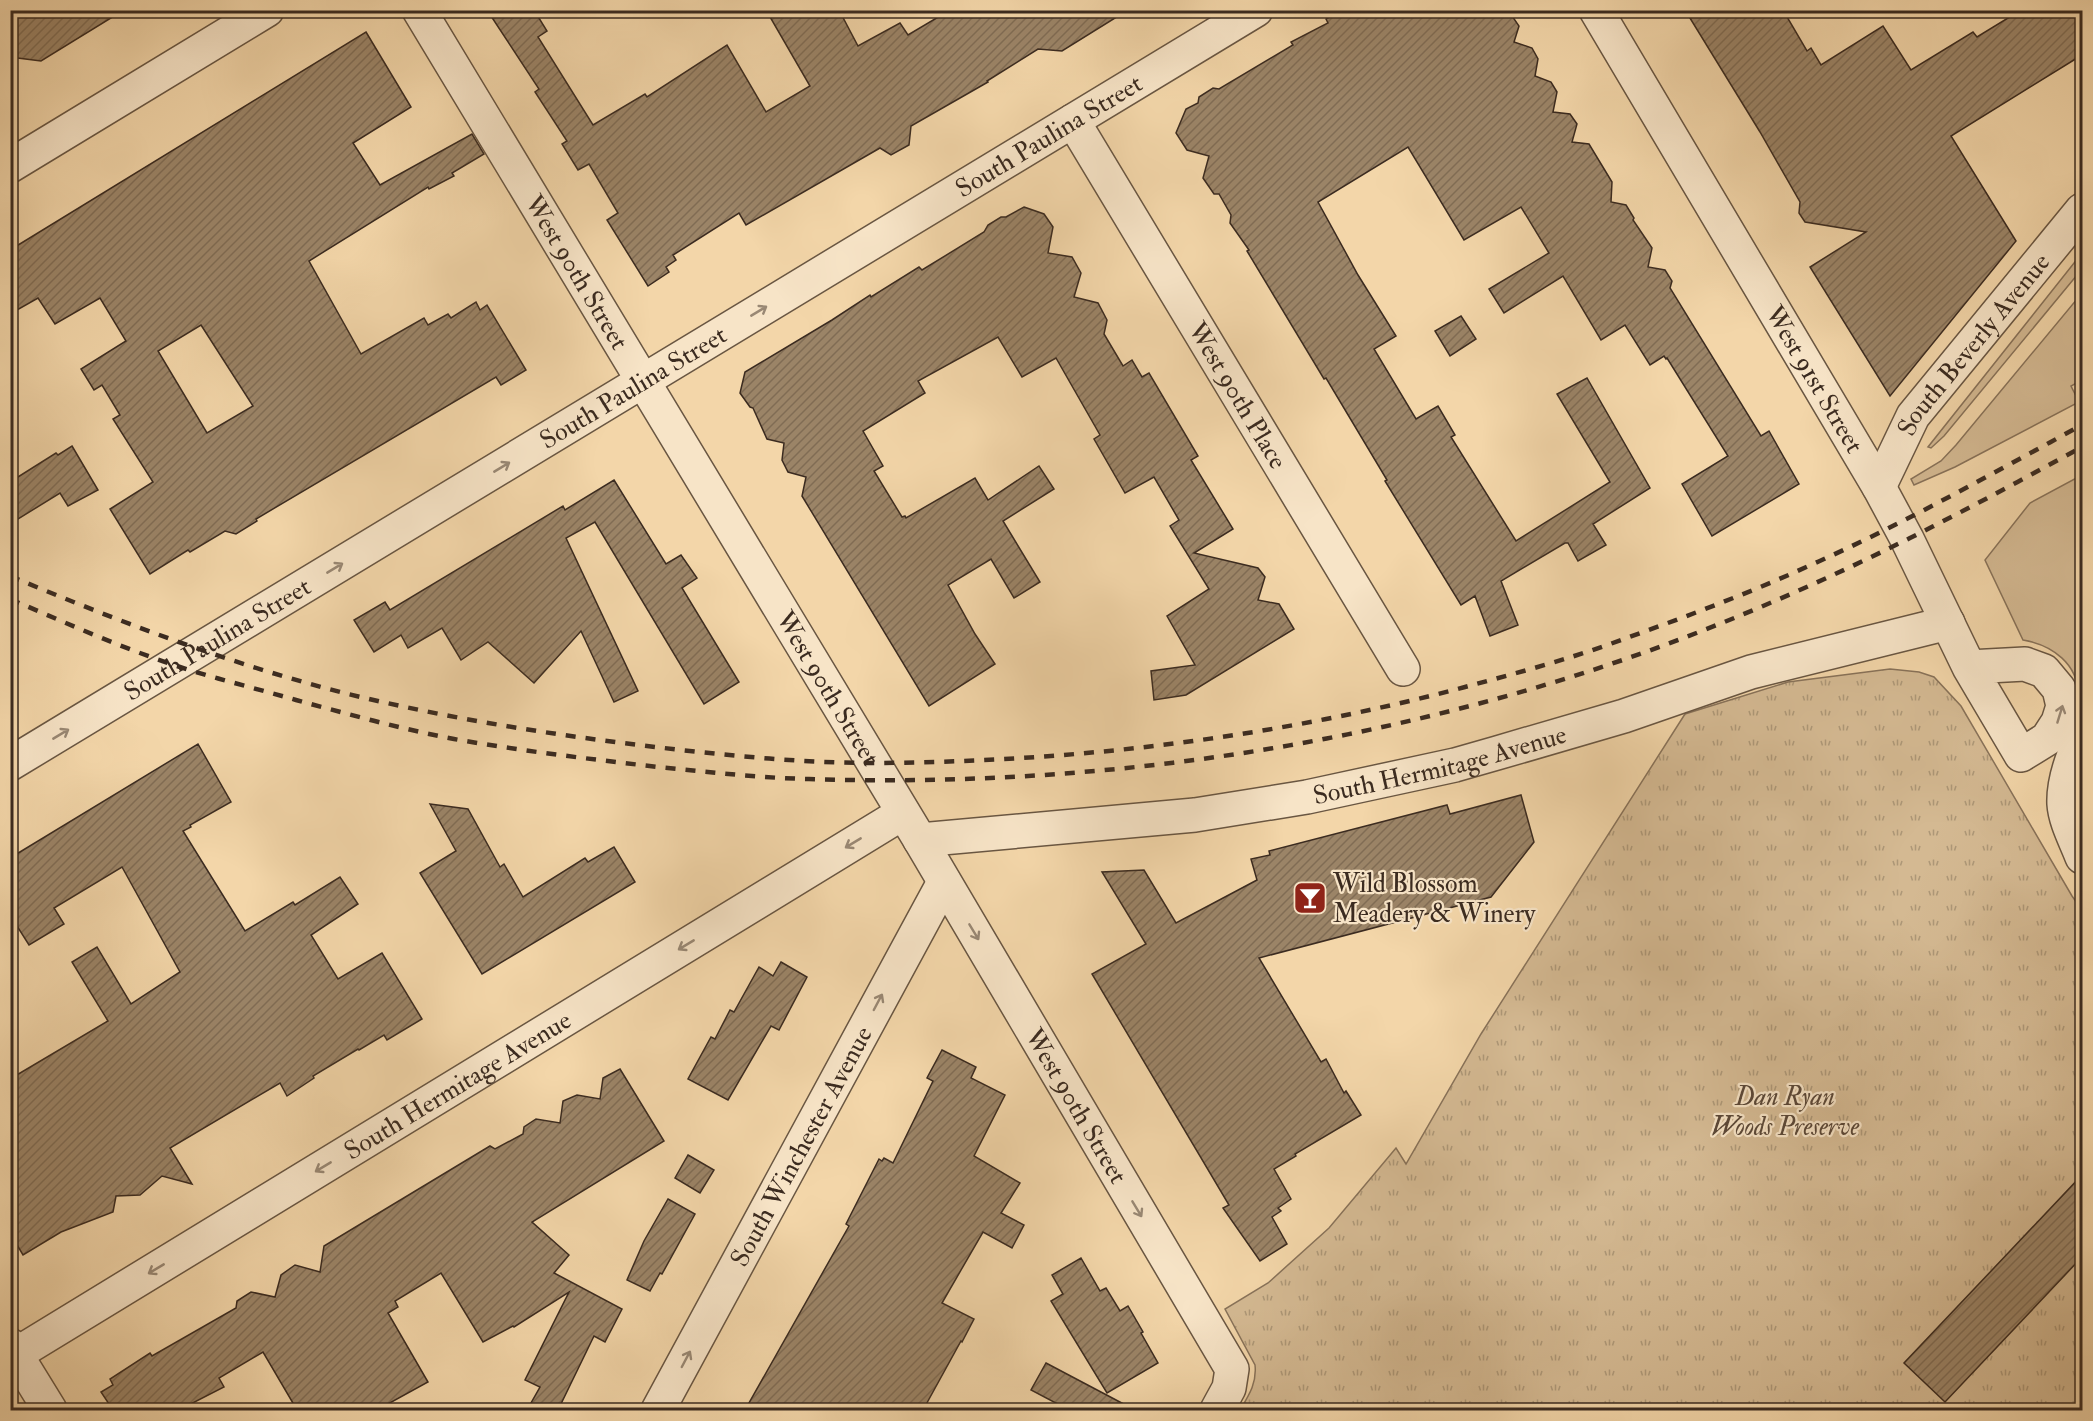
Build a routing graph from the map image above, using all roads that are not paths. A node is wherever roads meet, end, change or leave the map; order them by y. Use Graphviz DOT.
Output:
graph roads {
  1 [pos="267,10"];
  2 [pos="419,10"];
  3 [pos="1256,10"];
  4 [pos="1596,10"];
  5 [pos="1073,121"];
  6 [pos="10,166"];
  7 [pos="2082,210"];
  8 [pos="643,381"];
  9 [pos="1879,487"];
  10 [pos="1948,623"];
  11 [pos="1969,667"];
  12 [pos="1403,669"];
  13 [pos="2077,748"];
  14 [pos="10,764"];
  15 [pos="903,813"];
  16 [pos="920,840"];
  17 [pos="2082,857"];
  18 [pos="944,882"];
  19 [pos="12,1352"];
  20 [pos="50,1410"];
  21 [pos="658,1410"];
  22 [pos="1217,1410"];
  1 -- 6 [label="street"];
  2 -- 8 [label="street, West 90th Street"];
  3 -- 5 [label="street, South Paulina Street"];
  4 -- 9 [label="street, West 91st Street"];
  8 -- 5 [label="street, South Paulina Street, one-way"];
  5 -- 12 [label="street, West 90th Place"];
  7 -- 9 [label="street, South Beverly Avenue"];
  14 -- 8 [label="street, South Paulina Street, one-way"];
  8 -- 15 [label="street, West 90th Street"];
  9 -- 10 [label="street, West 91st Street"];
  10 -- 11 [label="street, West 91st Street"];
  10 -- 16 [label="street, South Hermitage Avenue"];
  11 -- 11 [label="street, West 91st Street, one-way"];
  13 -- 17 [label="street"];
  15 -- 16 [label="street, West 90th Street"];
  15 -- 19 [label="street, South Hermitage Avenue, one-way"];
  16 -- 18 [label="street, West 90th Street"];
  21 -- 18 [label="street, South Winchester Avenue, one-way"];
  18 -- 22 [label="street, West 90th Street, one-way"];
  19 -- 20 [label="street"];
}
